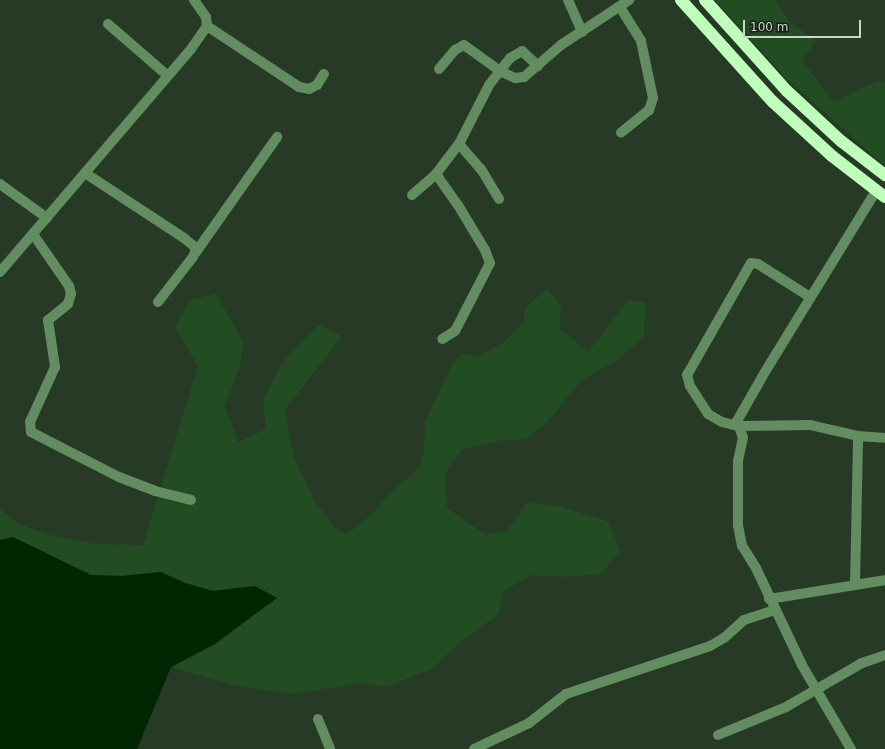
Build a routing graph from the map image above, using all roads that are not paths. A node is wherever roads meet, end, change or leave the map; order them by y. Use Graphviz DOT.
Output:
graph roads {
  1 [pos="194,0"];
  2 [pos="568,0"];
  3 [pos="629,0"];
  4 [pos="681,0"];
  5 [pos="705,0"];
  6 [pos="620,7"];
  7 [pos="108,24"];
  8 [pos="207,26"];
  9 [pos="582,32"];
  10 [pos="538,66"];
  11 [pos="438,69"];
  12 [pos="500,71"];
  13 [pos="324,74"];
  14 [pos="168,76"];
  15 [pos="621,133"];
  16 [pos="277,137"];
  17 [pos="459,144"];
  18 [pos="85,173"];
  19 [pos="436,174"];
  20 [pos="885,175"];
  21 [pos="0,184"];
  22 [pos="880,194"];
  23 [pos="412,195"];
  24 [pos="499,199"];
  25 [pos="47,218"];
  26 [pos="33,234"];
  27 [pos="196,252"];
  28 [pos="0,272"];
  29 [pos="810,297"];
  30 [pos="158,302"];
  31 [pos="442,339"];
  32 [pos="738,426"];
  33 [pos="858,436"];
  34 [pos="885,438"];
  35 [pos="191,500"];
  36 [pos="885,580"];
  37 [pos="855,585"];
  38 [pos="769,599"];
  39 [pos="775,610"];
  40 [pos="885,655"];
  41 [pos="816,691"];
  42 [pos="318,719"];
  43 [pos="718,735"];
  44 [pos="330,749"];
  45 [pos="474,749"];
  46 [pos="851,749"];
  1 -- 8 [label="street"];
  2 -- 9 [label="street"];
  3 -- 6 [label="street"];
  4 -- 22 [label="highway"];
  5 -- 20 [label="highway"];
  6 -- 9 [label="street"];
  6 -- 15 [label="street"];
  7 -- 14 [label="street"];
  8 -- 13 [label="street"];
  8 -- 14 [label="street"];
  9 -- 10 [label="street"];
  10 -- 12 [label="street"];
  10 -- 12 [label="street"];
  11 -- 12 [label="street"];
  12 -- 17 [label="street"];
  14 -- 18 [label="street"];
  16 -- 27 [label="street"];
  17 -- 19 [label="street"];
  17 -- 24 [label="street"];
  18 -- 25 [label="street"];
  18 -- 27 [label="street"];
  19 -- 23 [label="street"];
  19 -- 31 [label="street"];
  21 -- 25 [label="street"];
  22 -- 29 [label="street"];
  25 -- 26 [label="street"];
  26 -- 28 [label="street"];
  26 -- 35 [label="street"];
  27 -- 30 [label="street"];
  29 -- 32 [label="street"];
  29 -- 32 [label="street"];
  32 -- 33 [label="street"];
  32 -- 38 [label="street"];
  33 -- 34 [label="street"];
  33 -- 37 [label="street"];
  36 -- 37 [label="street"];
  37 -- 38 [label="street"];
  38 -- 39 [label="street"];
  39 -- 41 [label="street"];
  39 -- 45 [label="street"];
  40 -- 41 [label="street"];
  41 -- 43 [label="street"];
  41 -- 46 [label="street"];
  42 -- 44 [label="street"];
}
